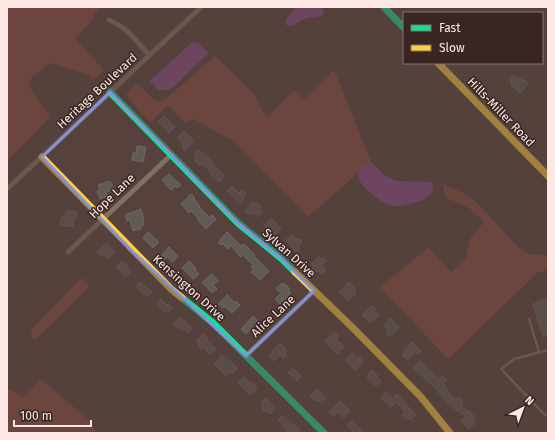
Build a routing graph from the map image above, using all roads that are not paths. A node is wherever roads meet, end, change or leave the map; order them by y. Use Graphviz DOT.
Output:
graph roads {
  1 [pos="201,7"];
  2 [pos="384,7"];
  3 [pos="109,20"];
  4 [pos="403,27"];
  5 [pos="149,55"];
  6 [pos="439,64"];
  7 [pos="110,92"];
  8 [pos="171,155"];
  9 [pos="42,157"];
  10 [pos="548,176"];
  11 [pos="7,189"];
  12 [pos="102,220"];
  13 [pos="68,252"];
  14 [pos="314,291"];
  15 [pos="529,319"];
  16 [pos="548,350"];
  17 [pos="539,352"];
  18 [pos="246,356"];
  19 [pos="548,413"];
  20 [pos="324,433"];
  21 [pos="450,433"];
  1 -- 5 [label="street, Heritage Boulevard"];
  2 -- 4 [label="street"];
  3 -- 5 [label="street"];
  5 -- 7 [label="street, Heritage Boulevard"];
  6 -- 10 [label="street, Hills-Miller Road"];
  7 -- 8 [label="street, Sylvan Drive"];
  7 -- 9 [label="street, Heritage Boulevard"];
  8 -- 12 [label="street, Hope Lane"];
  8 -- 14 [label="street, Sylvan Drive"];
  9 -- 11 [label="street, Heritage Boulevard"];
  9 -- 12 [label="street, Kensington Drive"];
  12 -- 13 [label="street, Hope Lane"];
  12 -- 18 [label="street, Kensington Drive"];
  14 -- 18 [label="street, Alice Lane"];
  14 -- 21 [label="street, Sylvan Drive"];
  15 -- 17 [label="lane"];
  16 -- 17 [label="lane"];
  17 -- 19 [label="lane"];
  18 -- 20 [label="street, Kensington Drive"];
}
